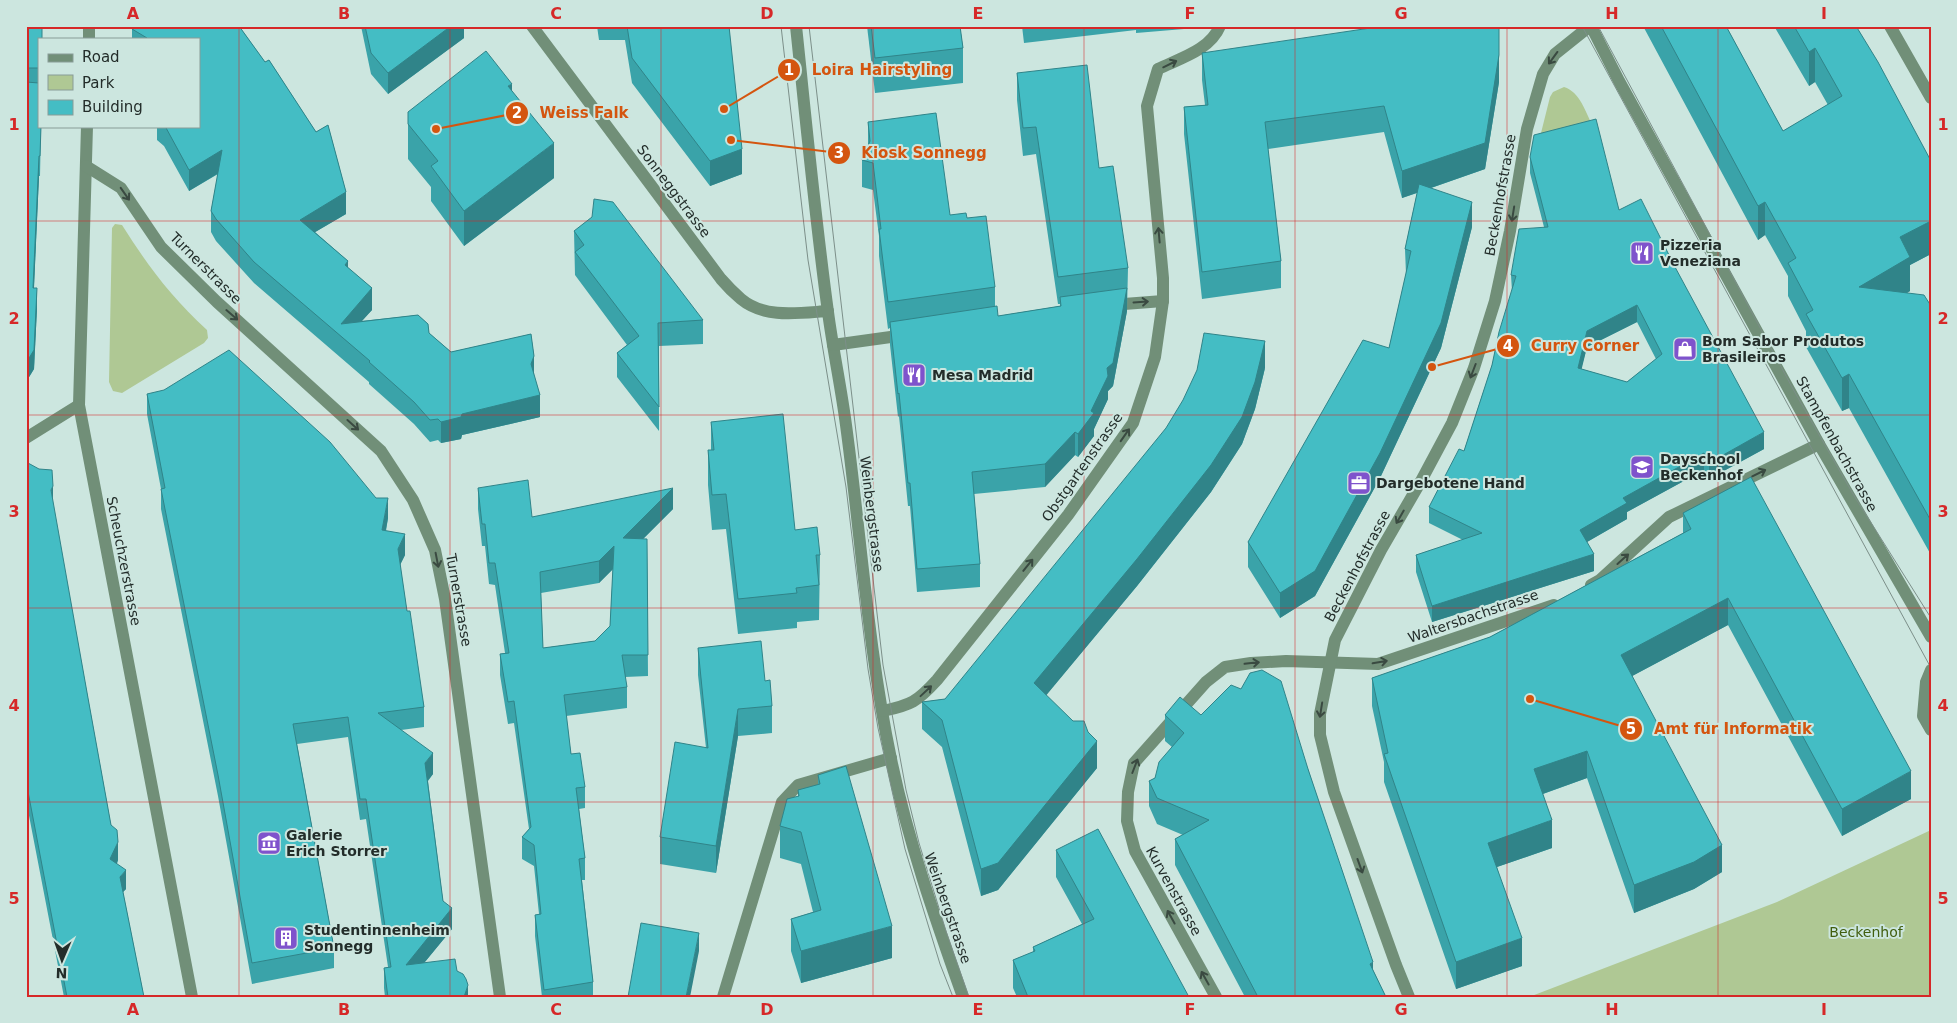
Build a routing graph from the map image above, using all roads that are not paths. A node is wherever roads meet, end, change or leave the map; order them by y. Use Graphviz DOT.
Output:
graph roads {
  1 [pos="532,26"];
  2 [pos="796,26"];
  3 [pos="1220,26"];
  4 [pos="1590,26"];
  5 [pos="1890,26"];
  6 [pos="1931,98"];
  7 [pos="87,128"];
  8 [pos="86,166"];
  9 [pos="1163,301"];
  10 [pos="1095,307"];
  11 [pos="828,311"];
  12 [pos="919,333"];
  13 [pos="833,345"];
  14 [pos="79,405"];
  15 [pos="26,438"];
  16 [pos="1819,444"];
  17 [pos="1583,590"];
  18 [pos="1566,600"];
  19 [pos="1931,637"];
  20 [pos="1331,662"];
  21 [pos="1931,670"];
  22 [pos="883,711"];
  23 [pos="1931,730"];
  24 [pos="891,758"];
  25 [pos="192,997"];
  26 [pos="500,997"];
  27 [pos="723,997"];
  28 [pos="963,997"];
  29 [pos="1216,997"];
  30 [pos="1409,997"];
  1 -- 11 [label="street, Sonneggstrasse"];
  2 -- 11 [label="street, Weinbergstrasse"];
  9 -- 3 [label="street, Obstgartenstrasse, one-way"];
  4 -- 16 [label="street, Stampfenbachstrasse"];
  4 -- 20 [label="street, Beckenhofstrasse, one-way"];
  5 -- 6 [label="street"];
  7 -- 8 [label="street, Scheuchzerstrasse"];
  8 -- 14 [label="street, Scheuchzerstrasse"];
  8 -- 26 [label="street, Turnerstrasse, one-way"];
  10 -- 9 [label="street, one-way"];
  22 -- 9 [label="street, Obstgartenstrasse, one-way"];
  11 -- 13 [label="street, Weinbergstrasse"];
  12 -- 13 [label="street"];
  13 -- 22 [label="street, Weinbergstrasse"];
  14 -- 15 [label="street"];
  14 -- 25 [label="street, Scheuchzerstrasse"];
  17 -- 16 [label="street, one-way"];
  16 -- 19 [label="street, Stampfenbachstrasse"];
  20 -- 18 [label="street, Waltersbachstrasse, one-way"];
  29 -- 20 [label="street, Kurvenstrasse, one-way"];
  20 -- 30 [label="street, Beckenhofstrasse, one-way"];
  21 -- 23 [label="street"];
  22 -- 24 [label="street, Weinbergstrasse"];
  24 -- 27 [label="street"];
  24 -- 28 [label="street, Weinbergstrasse"];
}
